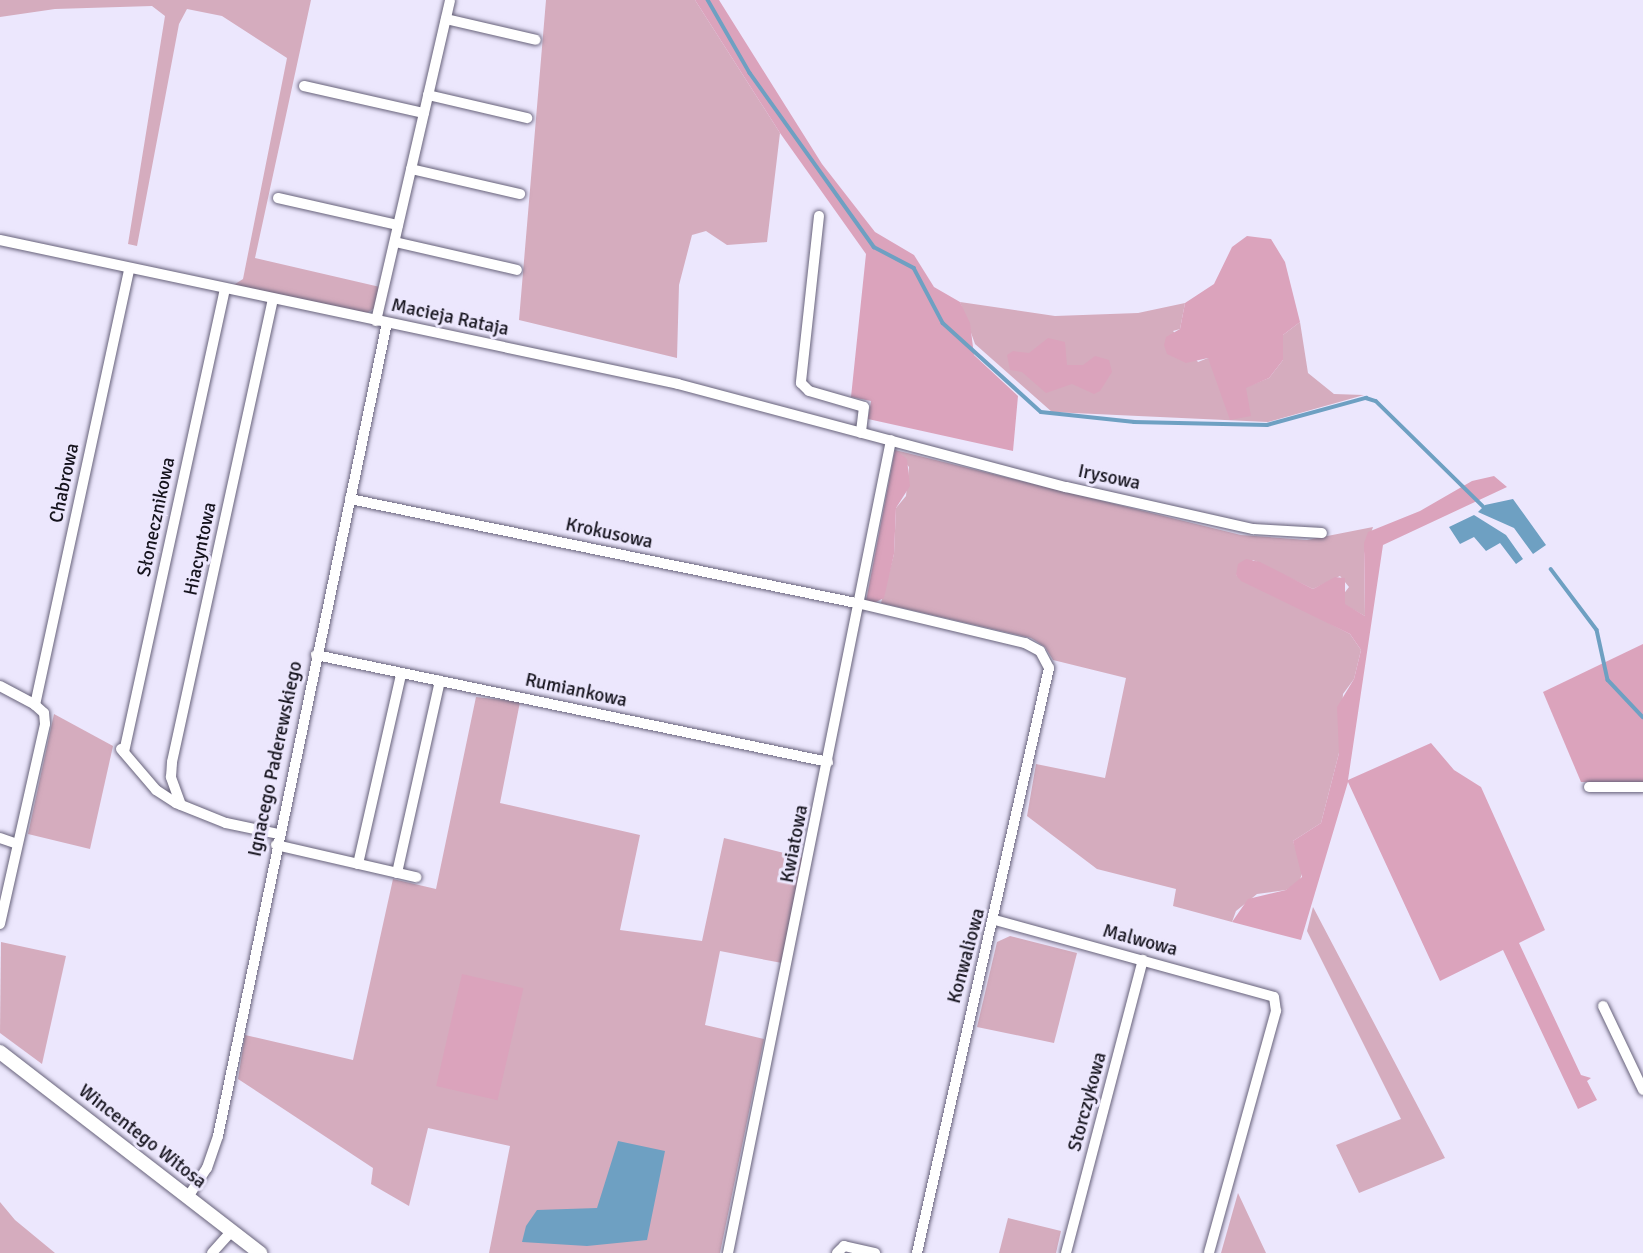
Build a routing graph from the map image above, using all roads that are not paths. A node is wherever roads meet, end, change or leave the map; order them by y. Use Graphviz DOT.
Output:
graph roads {
  1 [pos="450,0"];
  2 [pos="446,19"];
  3 [pos="536,40"];
  4 [pos="304,86"];
  5 [pos="428,95"];
  6 [pos="424,113"];
  7 [pos="527,118"];
  8 [pos="411,169"];
  9 [pos="520,194"];
  10 [pos="278,198"];
  11 [pos="819,216"];
  12 [pos="398,225"];
  13 [pos="0,240"];
  14 [pos="395,242"];
  15 [pos="129,269"];
  16 [pos="517,270"];
  17 [pos="225,289"];
  18 [pos="273,299"];
  19 [pos="382,322"];
  20 [pos="861,433"];
  21 [pos="891,440"];
  22 [pos="350,499"];
  23 [pos="1322,533"];
  24 [pos="861,604"];
  25 [pos="316,655"];
  26 [pos="1049,668"];
  27 [pos="401,674"];
  28 [pos="440,681"];
  29 [pos="0,686"];
  30 [pos="35,705"];
  31 [pos="828,762"];
  32 [pos="1589,787"];
  33 [pos="1643,787"];
  34 [pos="181,805"];
  35 [pos="0,838"];
  36 [pos="277,839"];
  37 [pos="17,844"];
  38 [pos="359,864"];
  39 [pos="397,873"];
  40 [pos="416,877"];
  41 [pos="995,920"];
  42 [pos="0,924"];
  43 [pos="1143,960"];
  44 [pos="1603,1006"];
  45 [pos="0,1052"];
  46 [pos="1643,1090"];
  47 [pos="188,1197"];
  48 [pos="232,1231"];
  49 [pos="212,1253"];
  50 [pos="260,1253"];
  51 [pos="728,1253"];
  52 [pos="837,1253"];
  53 [pos="875,1253"];
  54 [pos="917,1253"];
  55 [pos="1066,1253"];
  56 [pos="1209,1253"];
  1 -- 2 [label="street, Ignacego Paderewskiego"];
  2 -- 3 [label="street"];
  2 -- 5 [label="street, Ignacego Paderewskiego"];
  4 -- 6 [label="street"];
  5 -- 6 [label="street, Ignacego Paderewskiego"];
  5 -- 7 [label="street"];
  6 -- 8 [label="street, Ignacego Paderewskiego"];
  8 -- 9 [label="street"];
  8 -- 12 [label="street, Ignacego Paderewskiego"];
  10 -- 12 [label="street"];
  11 -- 20 [label="street"];
  12 -- 14 [label="street, Ignacego Paderewskiego"];
  13 -- 15 [label="street, Macieja Rataja"];
  14 -- 16 [label="street"];
  14 -- 19 [label="street, Ignacego Paderewskiego"];
  15 -- 17 [label="street, Macieja Rataja"];
  15 -- 30 [label="street, Chabrowa"];
  17 -- 18 [label="street, Macieja Rataja"];
  17 -- 34 [label="street, Słonecznikowa"];
  18 -- 19 [label="street, Macieja Rataja"];
  18 -- 34 [label="street, Hiacyntowa"];
  19 -- 20 [label="street, Macieja Rataja"];
  19 -- 22 [label="street, Ignacego Paderewskiego"];
  20 -- 21 [label="street, Macieja Rataja"];
  21 -- 23 [label="street, Irysowa"];
  21 -- 24 [label="street, Kwiatowa"];
  22 -- 24 [label="street, Krokusowa"];
  22 -- 25 [label="street, Ignacego Paderewskiego"];
  24 -- 26 [label="street, Krokusowa"];
  24 -- 31 [label="street, Kwiatowa"];
  25 -- 27 [label="street, Rumiankowa"];
  25 -- 36 [label="street, Ignacego Paderewskiego"];
  26 -- 41 [label="street, Konwaliowa"];
  27 -- 28 [label="street, Rumiankowa"];
  27 -- 38 [label="street"];
  28 -- 31 [label="street, Rumiankowa"];
  28 -- 39 [label="street"];
  29 -- 30 [label="street"];
  30 -- 37 [label="street, Chabrowa"];
  31 -- 51 [label="street, Kwiatowa"];
  32 -- 33 [label="street"];
  34 -- 36 [label="street"];
  35 -- 37 [label="street"];
  36 -- 38 [label="street"];
  36 -- 47 [label="street, Ignacego Paderewskiego"];
  37 -- 42 [label="street, Chabrowa"];
  38 -- 39 [label="street"];
  39 -- 40 [label="street"];
  41 -- 43 [label="street, Malwowa"];
  41 -- 54 [label="street, Konwaliowa"];
  43 -- 55 [label="street, Storczykowa"];
  43 -- 56 [label="street, Malwowa"];
  44 -- 46 [label="street"];
  45 -- 47 [label="street, Wincentego Witosa"];
  47 -- 48 [label="street, Wincentego Witosa"];
  48 -- 49 [label="street"];
  48 -- 50 [label="street, Wincentego Witosa"];
  52 -- 53 [label="street"];
}
